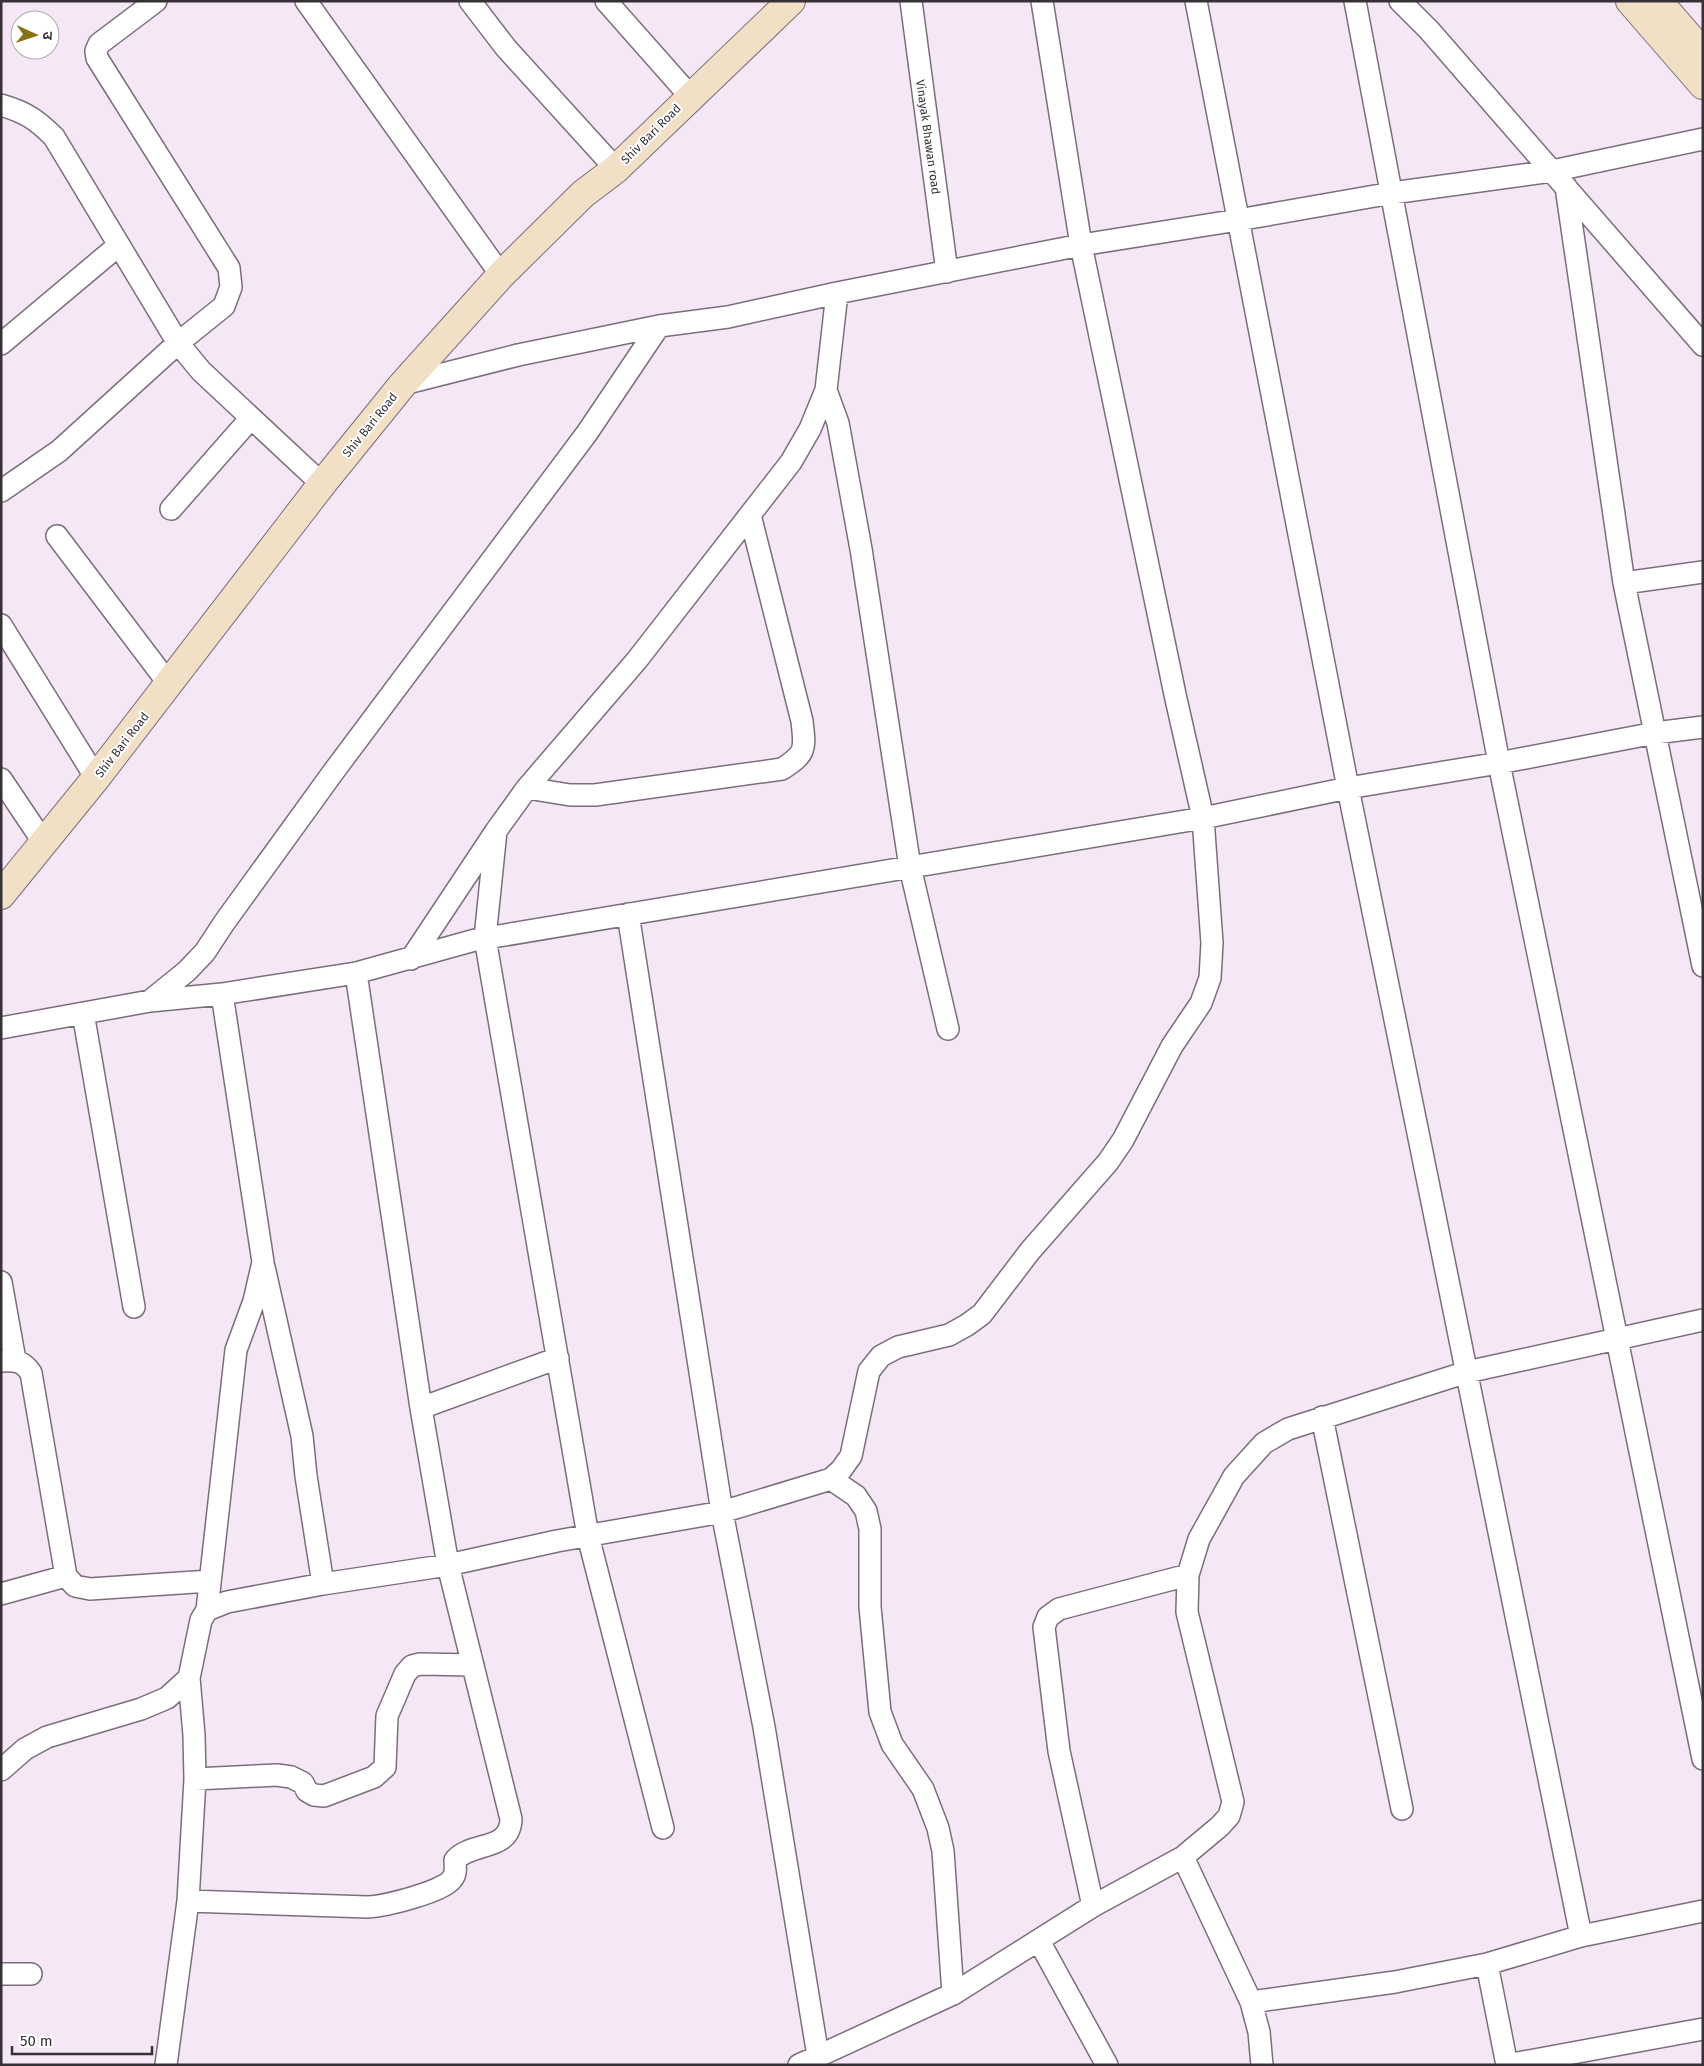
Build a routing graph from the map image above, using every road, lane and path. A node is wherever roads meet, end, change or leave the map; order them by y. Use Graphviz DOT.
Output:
graph roads {
  1 [pos="156,1"];
  2 [pos="306,1"];
  3 [pos="470,1"];
  4 [pos="606,1"];
  5 [pos="791,1"];
  6 [pos="911,1"];
  7 [pos="1042,1"];
  8 [pos="1196,1"];
  9 [pos="1355,1"];
  10 [pos="1400,1"];
  11 [pos="1630,1"];
  12 [pos="1658,1"];
  13 [pos="1703,53"];
  14 [pos="1703,86"];
  15 [pos="690,96"];
  16 [pos="1,105"];
  17 [pos="1703,139"];
  18 [pos="616,169"];
  19 [pos="1559,179"];
  20 [pos="1392,193"];
  21 [pos="1238,220"];
  22 [pos="1081,245"];
  23 [pos="119,246"];
  24 [pos="948,272"];
  25 [pos="502,275"];
  26 [pos="837,293"];
  27 [pos="659,326"];
  28 [pos="178,343"];
  29 [pos="1,344"];
  30 [pos="1703,345"];
  31 [pos="403,384"];
  32 [pos="826,390"];
  33 [pos="251,418"];
  34 [pos="322,484"];
  35 [pos="1,492"];
  36 [pos="171,509"];
  37 [pos="750,515"];
  38 [pos="57,536"];
  39 [pos="1703,572"];
  40 [pos="1624,582"];
  41 [pos="1,625"];
  42 [pos="169,684"];
  43 [pos="1703,727"];
  44 [pos="1654,733"];
  45 [pos="1499,763"];
  46 [pos="96,778"];
  47 [pos="1,779"];
  48 [pos="527,788"];
  49 [pos="1348,788"];
  50 [pos="1203,818"];
  51 [pos="496,831"];
  52 [pos="44,843"];
  53 [pos="910,867"];
  54 [pos="1,895"];
  55 [pos="628,914"];
  56 [pos="485,938"];
  57 [pos="411,959"];
  58 [pos="1703,966"];
  59 [pos="356,972"];
  60 [pos="222,994"];
  61 [pos="150,1001"];
  62 [pos="82,1013"];
  63 [pos="1,1028"];
  64 [pos="948,1029"];
  65 [pos="263,1262"];
  66 [pos="1,1282"];
  67 [pos="134,1307"];
  68 [pos="1703,1320"];
  69 [pos="1618,1339"];
  70 [pos="558,1358"];
  71 [pos="8,1360"];
  72 [pos="1467,1372"];
  73 [pos="421,1408"];
  74 [pos="1322,1417"];
  75 [pos="831,1479"];
  76 [pos="722,1512"];
  77 [pos="588,1536"];
  78 [pos="448,1565"];
  79 [pos="1188,1575"];
  80 [pos="66,1576"];
  81 [pos="210,1581"];
  82 [pos="323,1584"];
  83 [pos="1,1594"];
  84 [pos="208,1610"];
  85 [pos="473,1666"];
  86 [pos="189,1678"];
  87 [pos="1703,1759"];
  88 [pos="1,1770"];
  89 [pos="195,1779"];
  90 [pos="1402,1809"];
  91 [pos="663,1828"];
  92 [pos="1183,1857"];
  93 [pos="188,1901"];
  94 [pos="1093,1906"];
  95 [pos="1703,1911"];
  96 [pos="1581,1936"];
  97 [pos="1039,1941"];
  98 [pos="1487,1964"];
  99 [pos="1,1974"];
  100 [pos="31,1974"];
  101 [pos="953,1994"];
  102 [pos="1251,2002"];
  103 [pos="1703,2029"];
  104 [pos="808,2060"];
  105 [pos="166,2065"];
  106 [pos="1107,2065"];
  107 [pos="1262,2065"];
  108 [pos="1507,2065"];
  1 -- 28 [label="street"];
  2 -- 25 [label="street"];
  3 -- 18 [label="street"];
  4 -- 15 [label="street"];
  5 -- 15 [label="street, Shiv Bari Road"];
  6 -- 24 [label="street, Vinayak Bhawan road"];
  7 -- 22 [label="street"];
  8 -- 21 [label="street"];
  9 -- 20 [label="street"];
  10 -- 19 [label="street"];
  11 -- 14 [label="street"];
  12 -- 13 [label="street"];
  15 -- 18 [label="street, Shiv Bari Road"];
  16 -- 23 [label="street"];
  17 -- 19 [label="street"];
  18 -- 25 [label="street, Shiv Bari Road"];
  19 -- 20 [label="street"];
  19 -- 30 [label="street"];
  19 -- 40 [label="street"];
  20 -- 21 [label="street"];
  20 -- 45 [label="street"];
  21 -- 22 [label="street"];
  21 -- 49 [label="street"];
  22 -- 24 [label="street"];
  22 -- 50 [label="street"];
  23 -- 28 [label="street"];
  23 -- 29 [label="street"];
  24 -- 26 [label="street"];
  25 -- 31 [label="street, Shiv Bari Road"];
  26 -- 27 [label="street"];
  26 -- 32 [label="street"];
  27 -- 31 [label="street"];
  27 -- 61 [label="street"];
  28 -- 33 [label="street"];
  28 -- 35 [label="street"];
  31 -- 34 [label="street, Shiv Bari Road"];
  32 -- 37 [label="street"];
  32 -- 53 [label="street"];
  33 -- 34 [label="street"];
  33 -- 36 [label="street"];
  34 -- 42 [label="street, Shiv Bari Road"];
  37 -- 48 [label="street"];
  37 -- 48 [label="street"];
  38 -- 42 [label="street"];
  39 -- 40 [label="street"];
  40 -- 44 [label="street"];
  41 -- 46 [label="street"];
  42 -- 46 [label="street, Shiv Bari Road"];
  43 -- 44 [label="street"];
  44 -- 45 [label="street"];
  44 -- 58 [label="street"];
  45 -- 49 [label="street"];
  45 -- 69 [label="street"];
  46 -- 52 [label="street, Shiv Bari Road"];
  47 -- 52 [label="street"];
  48 -- 51 [label="street"];
  49 -- 50 [label="street"];
  49 -- 72 [label="street"];
  50 -- 53 [label="street"];
  50 -- 75 [label="street"];
  51 -- 56 [label="street"];
  51 -- 57 [label="street"];
  52 -- 54 [label="street, Shiv Bari Road"];
  53 -- 55 [label="street"];
  53 -- 64 [label="street"];
  55 -- 56 [label="street"];
  55 -- 76 [label="street"];
  56 -- 57 [label="street"];
  56 -- 70 [label="street"];
  57 -- 59 [label="street"];
  59 -- 60 [label="street"];
  59 -- 73 [label="street"];
  60 -- 61 [label="street"];
  60 -- 65 [label="street"];
  61 -- 62 [label="street"];
  62 -- 63 [label="street"];
  62 -- 67 [label="street"];
  65 -- 81 [label="street"];
  65 -- 82 [label="street"];
  66 -- 71 [label="street"];
  68 -- 69 [label="street"];
  69 -- 72 [label="street"];
  69 -- 87 [label="street"];
  70 -- 73 [label="street"];
  70 -- 77 [label="street"];
  71 -- 80 [label="street"];
  72 -- 74 [label="street"];
  72 -- 96 [label="street"];
  73 -- 78 [label="street"];
  74 -- 79 [label="street"];
  74 -- 90 [label="street"];
  75 -- 76 [label="street"];
  75 -- 101 [label="street"];
  76 -- 77 [label="street"];
  76 -- 104 [label="street"];
  77 -- 78 [label="street"];
  77 -- 91 [label="street"];
  78 -- 82 [label="street"];
  78 -- 85 [label="street"];
  79 -- 92 [label="street"];
  79 -- 94 [label="street"];
  80 -- 81 [label="street"];
  80 -- 83 [label="street"];
  81 -- 84 [label="street"];
  82 -- 84 [label="street"];
  84 -- 86 [label="street"];
  85 -- 89 [label="street"];
  85 -- 93 [label="street"];
  86 -- 88 [label="street"];
  86 -- 89 [label="street"];
  89 -- 93 [label="street"];
  92 -- 94 [label="street"];
  92 -- 102 [label="street"];
  93 -- 105 [label="street"];
  94 -- 97 [label="street"];
  95 -- 96 [label="street"];
  96 -- 98 [label="street"];
  97 -- 101 [label="street"];
  97 -- 106 [label="street"];
  98 -- 102 [label="street"];
  98 -- 108 [label="street"];
  99 -- 100 [label="street"];
  101 -- 104 [label="street"];
  102 -- 107 [label="street"];
  103 -- 108 [label="street"];
}
